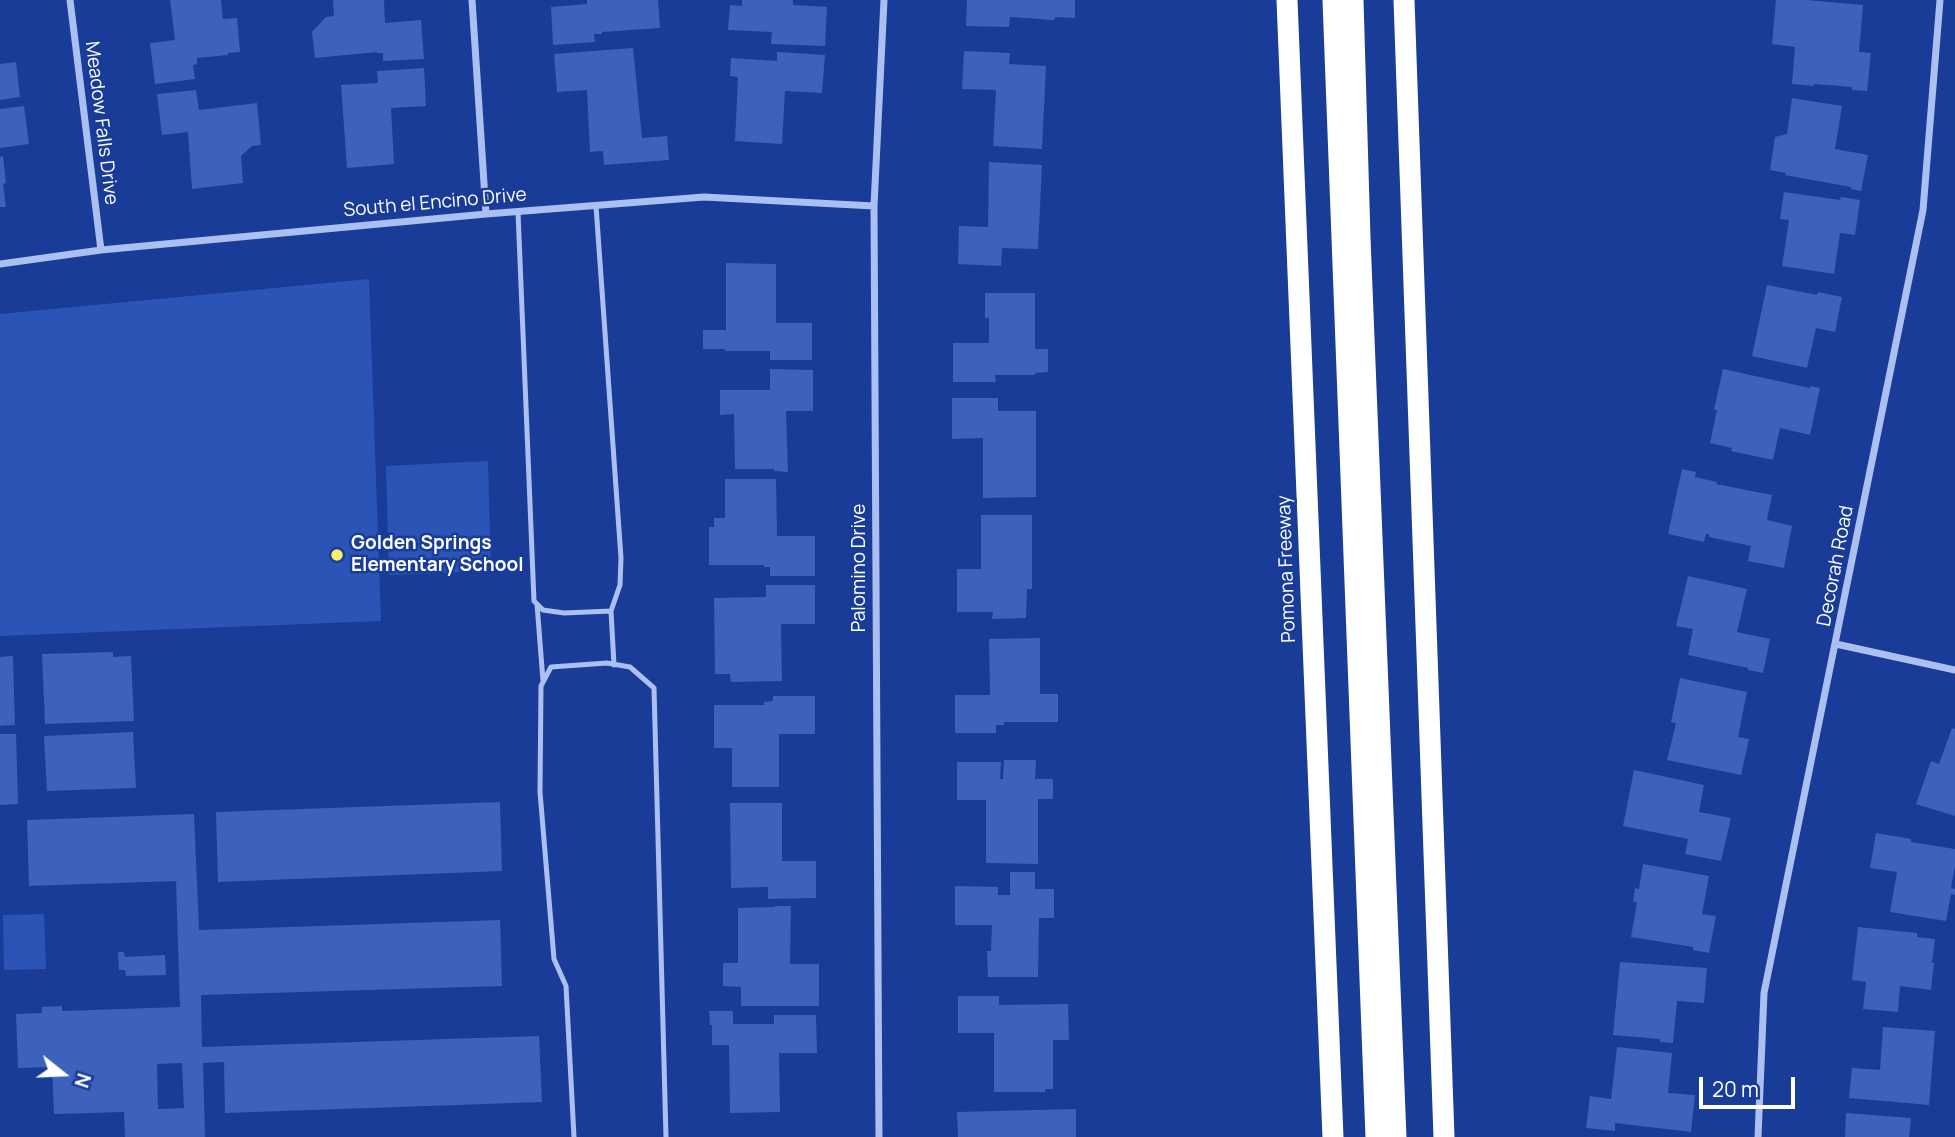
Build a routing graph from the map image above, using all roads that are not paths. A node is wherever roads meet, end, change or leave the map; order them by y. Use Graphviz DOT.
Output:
graph roads {
  1 [pos="70,0"];
  2 [pos="471,0"];
  3 [pos="884,0"];
  4 [pos="1287,0"];
  5 [pos="1333,0"];
  6 [pos="1353,0"];
  7 [pos="1404,0"];
  8 [pos="1940,0"];
  9 [pos="596,206"];
  10 [pos="874,206"];
  11 [pos="519,212"];
  12 [pos="486,214"];
  13 [pos="101,250"];
  14 [pos="0,264"];
  15 [pos="537,604"];
  16 [pos="611,611"];
  17 [pos="1836,644"];
  18 [pos="614,665"];
  19 [pos="1955,670"];
  20 [pos="543,682"];
  21 [pos="574,1137"];
  22 [pos="666,1137"];
  23 [pos="879,1137"];
  24 [pos="1333,1137"];
  25 [pos="1376,1137"];
  26 [pos="1396,1137"];
  27 [pos="1444,1137"];
  28 [pos="1758,1137"];
  1 -- 13 [label="street, Meadow Falls Drive"];
  2 -- 12 [label="street"];
  3 -- 10 [label="street, Palomino Drive"];
  4 -- 24 [label="highway, Pomona Freeway"];
  5 -- 25 [label="highway"];
  6 -- 26 [label="highway"];
  7 -- 27 [label="highway"];
  8 -- 17 [label="street, Decorah Road"];
  9 -- 10 [label="street, South el Encino Drive"];
  9 -- 11 [label="street, South el Encino Drive"];
  9 -- 16 [label="lane"];
  10 -- 23 [label="street, Palomino Drive"];
  11 -- 12 [label="street, South el Encino Drive"];
  11 -- 15 [label="lane"];
  12 -- 13 [label="street, South el Encino Drive"];
  13 -- 14 [label="street, South el Encino Drive"];
  15 -- 16 [label="lane"];
  15 -- 20 [label="lane"];
  16 -- 18 [label="lane"];
  17 -- 19 [label="street"];
  17 -- 28 [label="street, Decorah Road"];
  18 -- 20 [label="lane"];
  18 -- 22 [label="lane"];
  20 -- 21 [label="lane"];
}
